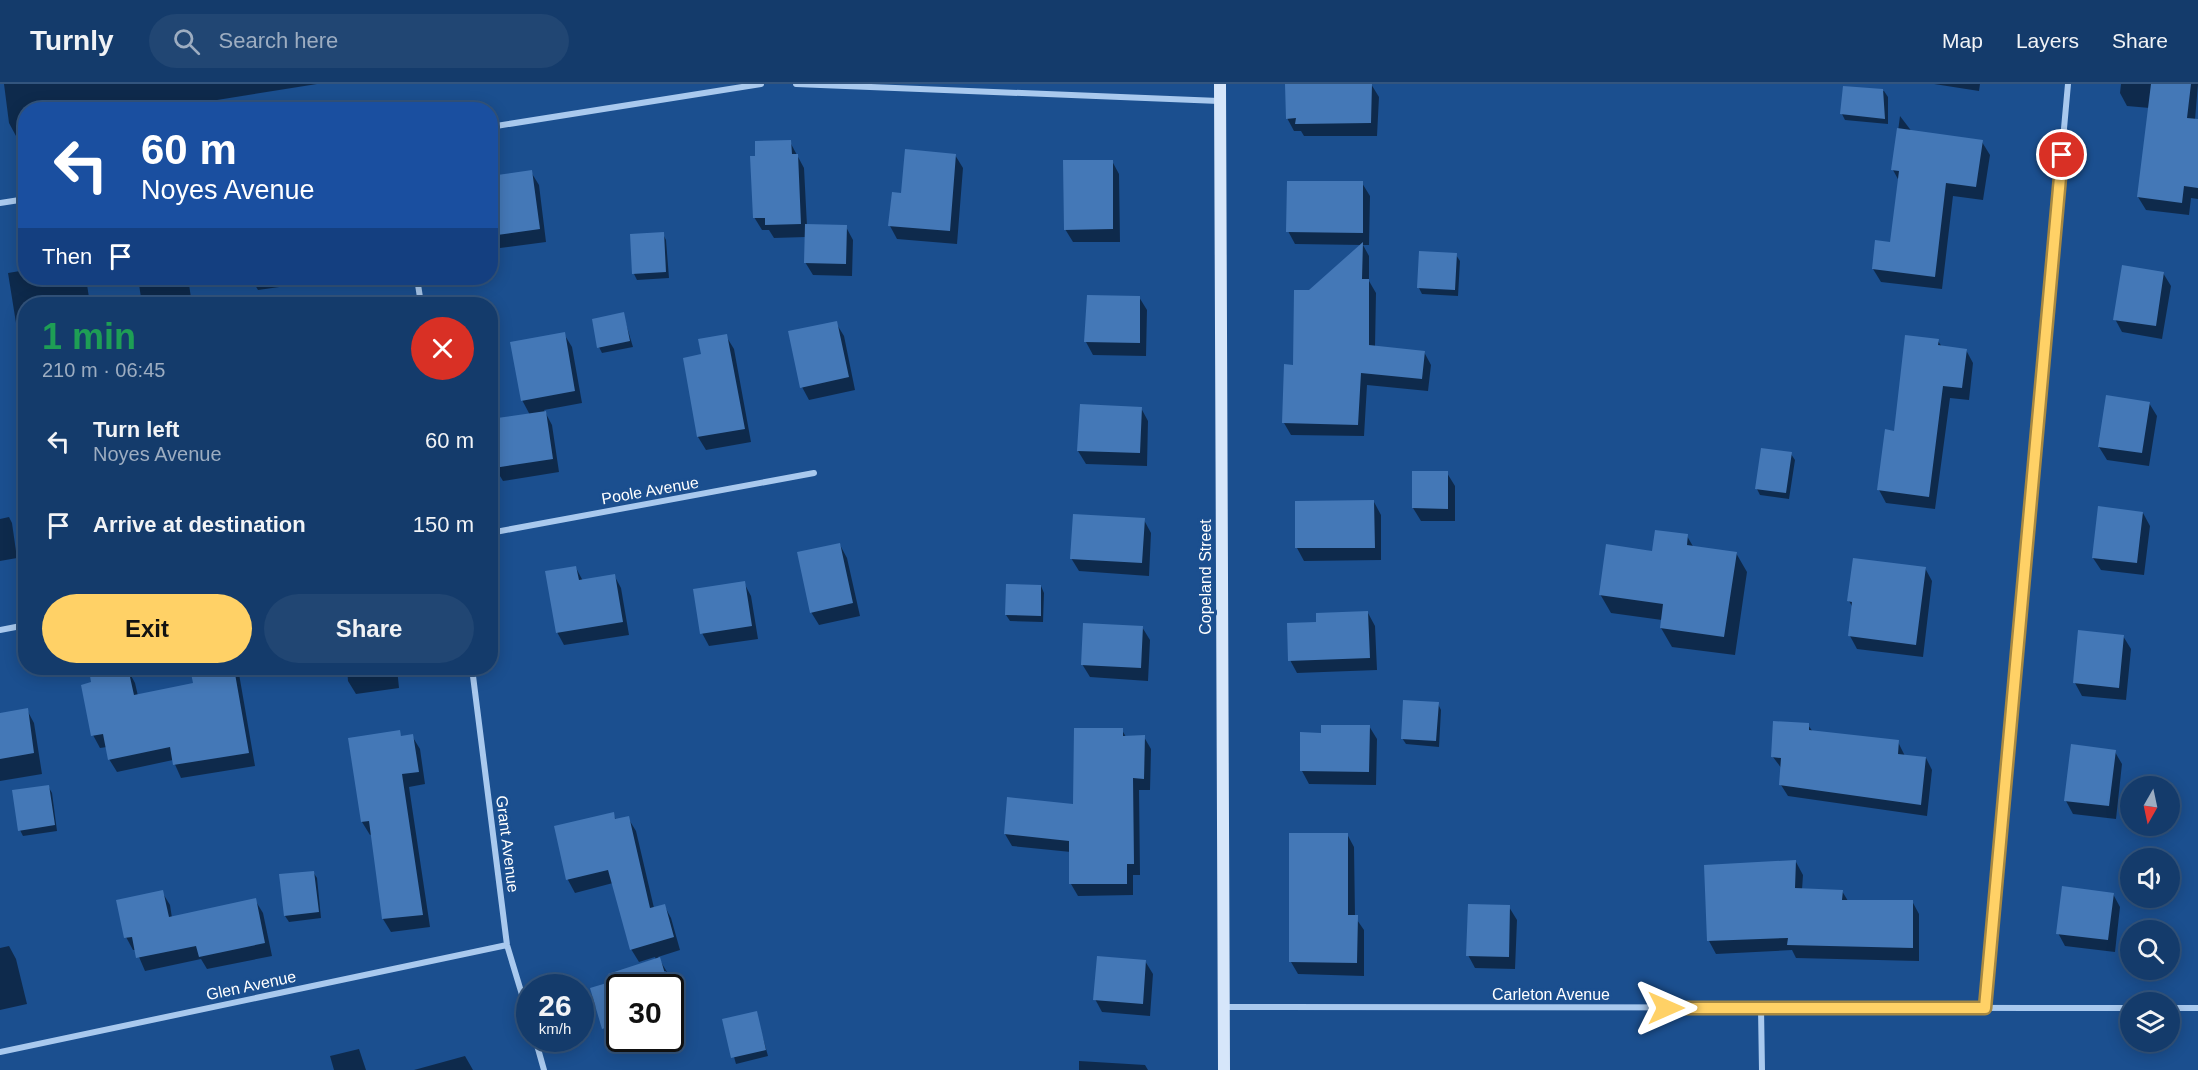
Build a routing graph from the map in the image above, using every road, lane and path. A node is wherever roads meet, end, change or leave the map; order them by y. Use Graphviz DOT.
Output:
graph roads {
  1 [pos="761,84"];
  2 [pos="796,84"];
  3 [pos="1220,84"];
  4 [pos="2068,84"];
  5 [pos="1219,101"];
  6 [pos="498,126"];
  7 [pos="18,200"];
  8 [pos="0,203"];
  9 [pos="814,473"];
  10 [pos="498,532"];
  11 [pos="18,627"];
  12 [pos="0,630"];
  13 [pos="473,675"];
  14 [pos="507,945"];
  15 [pos="516,975"];
  16 [pos="1224,1007"];
  17 [pos="1761,1008"];
  18 [pos="1985,1008"];
  19 [pos="2120,1008"];
  20 [pos="2180,1008"];
  21 [pos="2198,1008"];
  22 [pos="0,1052"];
  23 [pos="538,1052"];
  24 [pos="544,1070"];
  25 [pos="1224,1070"];
  26 [pos="1762,1070"];
  1 -- 6 [label="street"];
  2 -- 5 [label="street"];
  3 -- 5 [label="main road, Copeland Street"];
  4 -- 18 [label="street"];
  5 -- 16 [label="main road, Copeland Street"];
  7 -- 8 [label="street"];
  9 -- 10 [label="street, Poole Avenue"];
  11 -- 12 [label="street"];
  13 -- 14 [label="street, Grant Avenue"];
  14 -- 15 [label="street, Grant Avenue"];
  14 -- 22 [label="street, Glen Avenue"];
  16 -- 17 [label="street, Carleton Avenue"];
  16 -- 25 [label="main road, Copeland Street"];
  17 -- 18 [label="street, Carleton Avenue"];
  17 -- 26 [label="street"];
  18 -- 19 [label="street, Carleton Avenue"];
  20 -- 21 [label="street"];
  23 -- 24 [label="street"];
}
